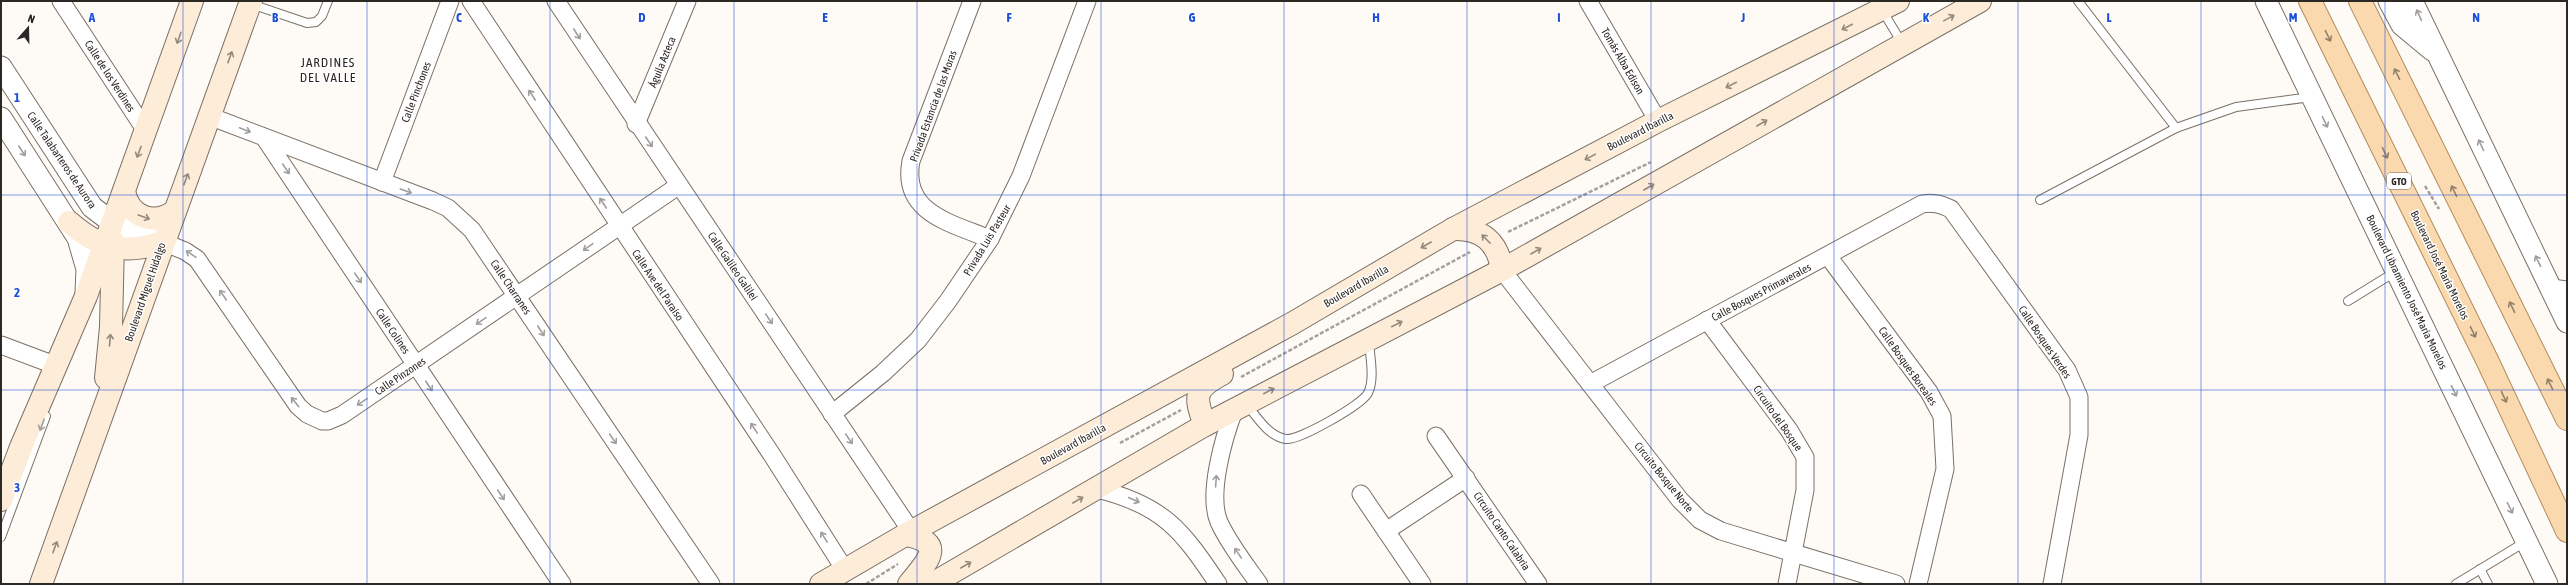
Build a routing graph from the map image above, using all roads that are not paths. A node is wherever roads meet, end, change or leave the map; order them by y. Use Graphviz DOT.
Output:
graph roads {
  1 [pos="61,1"];
  2 [pos="192,1"];
  3 [pos="328,1"];
  4 [pos="450,1"];
  5 [pos="471,1"];
  6 [pos="556,1"];
  7 [pos="687,1"];
  8 [pos="972,1"];
  9 [pos="1087,1"];
  10 [pos="1588,1"];
  11 [pos="1980,1"];
  12 [pos="2078,1"];
  13 [pos="2266,1"];
  14 [pos="2281,1"];
  15 [pos="2310,1"];
  16 [pos="2360,1"];
  17 [pos="2389,1"];
  18 [pos="2412,1"];
  19 [pos="250,2"];
  20 [pos="1885,4"];
  21 [pos="1902,43"];
  22 [pos="2436,53"];
  23 [pos="1,67"];
  24 [pos="2311,92"];
  25 [pos="209,116"];
  26 [pos="1,118"];
  27 [pos="1658,121"];
  28 [pos="636,124"];
  29 [pos="2176,128"];
  30 [pos="146,131"];
  31 [pos="264,137"];
  32 [pos="382,182"];
  33 [pos="678,186"];
  34 [pos="124,192"];
  35 [pos="2040,200"];
  36 [pos="1932,202"];
  37 [pos="175,211"];
  38 [pos="69,222"];
  39 [pos="113,223"];
  40 [pos="618,225"];
  41 [pos="1453,229"];
  42 [pos="990,239"];
  43 [pos="163,242"];
  44 [pos="109,247"];
  45 [pos="1828,256"];
  46 [pos="1502,270"];
  47 [pos="2396,271"];
  48 [pos="2559,289"];
  49 [pos="86,296"];
  50 [pos="518,296"];
  51 [pos="2348,301"];
  52 [pos="1707,320"];
  53 [pos="2567,322"];
  54 [pos="1293,323"];
  55 [pos="1369,339"];
  56 [pos="1,345"];
  57 [pos="72,351"];
  58 [pos="416,366"];
  59 [pos="62,368"];
  60 [pos="1590,384"];
  61 [pos="1240,406"];
  62 [pos="49,409"];
  63 [pos="832,414"];
  64 [pos="2567,419"];
  65 [pos="100,421"];
  66 [pos="1204,425"];
  67 [pos="1436,436"];
  68 [pos="1466,478"];
  69 [pos="1097,489"];
  70 [pos="1361,494"];
  71 [pos="1,500"];
  72 [pos="1386,531"];
  73 [pos="2567,531"];
  74 [pos="908,533"];
  75 [pos="1,537"];
  76 [pos="2526,542"];
  77 [pos="1792,553"];
  78 [pos="2480,569"];
  79 [pos="845,570"];
  80 [pos="41,581"];
  81 [pos="562,584"];
  82 [pos="711,584"];
  83 [pos="821,584"];
  84 [pos="909,584"];
  85 [pos="932,584"];
  86 [pos="1218,584"];
  87 [pos="1259,584"];
  88 [pos="1422,584"];
  89 [pos="1538,584"];
  90 [pos="1787,584"];
  91 [pos="1896,584"];
  92 [pos="1918,584"];
  93 [pos="2052,584"];
  94 [pos="2456,584"];
  95 [pos="2488,584"];
  96 [pos="2547,584"];
  1 -- 30 [label="street, Calle de los Verdines"];
  2 -- 30 [label="main road, one-way"];
  3 -- 19 [label="lane"];
  4 -- 32 [label="street, Calle Pinchones"];
  40 -- 5 [label="street, Calle Ave del Paraíso, one-way"];
  6 -- 28 [label="street, Calle Galileo Galilei, one-way"];
  7 -- 28 [label="street, Águila Azteca"];
  8 -- 42 [label="street, Privada Estancia de las Moras"];
  9 -- 42 [label="street, Privada Luis Pasteur"];
  10 -- 27 [label="street, Tomás Alba Edison"];
  21 -- 11 [label="main road, one-way"];
  12 -- 29 [label="lane"];
  13 -- 24 [label="street, Boulevard Libramiento José María Morelos"];
  14 -- 24 [label="street"];
  15 -- 73 [label="main road, Boulevard José María Morelos / GTO, one-way"];
  64 -- 16 [label="main road, one-way"];
  17 -- 22 [label="street"];
  22 -- 18 [label="street, one-way"];
  25 -- 19 [label="main road, Boulevard Miguel Hidalgo, one-way"];
  20 -- 21 [label="lane"];
  20 -- 27 [label="main road, Boulevard Ibarilla, one-way"];
  46 -- 21 [label="main road, one-way"];
  48 -- 22 [label="street, one-way"];
  23 -- 39 [label="street, Calle Talabarteros de Aurora"];
  24 -- 29 [label="lane"];
  24 -- 47 [label="street, Boulevard Libramiento José María Morelos, one-way"];
  25 -- 31 [label="street, Calle Charranes, one-way"];
  37 -- 25 [label="main road, Boulevard Miguel Hidalgo, one-way"];
  26 -- 38 [label="street, one-way"];
  27 -- 41 [label="main road, Boulevard Ibarilla, one-way"];
  28 -- 33 [label="street, Calle Galileo Galilei, one-way"];
  29 -- 35 [label="lane"];
  30 -- 34 [label="main road, one-way"];
  31 -- 32 [label="street, Calle Charranes"];
  31 -- 58 [label="street, Calle Colines, one-way"];
  32 -- 50 [label="street, Calle Charranes, one-way"];
  33 -- 40 [label="street, Calle Pinzones"];
  33 -- 63 [label="street, Calle Galileo Galilei, one-way"];
  34 -- 37 [label="main road, one-way"];
  34 -- 39 [label="main road"];
  36 -- 45 [label="street, Calle Bosques Primaverales"];
  36 -- 93 [label="street, Calle Bosques Verdes"];
  37 -- 43 [label="main road, Boulevard Miguel Hidalgo"];
  38 -- 44 [label="main road"];
  38 -- 49 [label="street"];
  39 -- 43 [label="street, Calle Talabarteros de Aurora"];
  39 -- 44 [label="main road"];
  40 -- 50 [label="street, Calle Pinzones, one-way"];
  79 -- 40 [label="street, Calle Ave del Paraíso, one-way"];
  46 -- 41 [label="main road, one-way"];
  41 -- 54 [label="main road, Boulevard Ibarilla, one-way"];
  42 -- 63 [label="street, Privada Luis Pasteur"];
  43 -- 44 [label="main road"];
  58 -- 43 [label="street, Calle Pinzones, one-way"];
  43 -- 65 [label="main road, Boulevard Miguel Hidalgo"];
  44 -- 49 [label="main road"];
  65 -- 44 [label="main road, one-way"];
  45 -- 52 [label="street, Calle Bosques Primaverales"];
  45 -- 92 [label="street, Calle Bosques Boreales"];
  55 -- 46 [label="main road, one-way"];
  46 -- 60 [label="street, Circuito Bosque Norte"];
  47 -- 51 [label="lane"];
  47 -- 76 [label="street, Boulevard Libramiento José María Morelos, one-way"];
  48 -- 53 [label="street"];
  49 -- 57 [label="lane"];
  49 -- 59 [label="main road"];
  50 -- 58 [label="street, Calle Pinzones, one-way"];
  50 -- 82 [label="street, Calle Charranes, one-way"];
  52 -- 60 [label="street, Calle Bosques Primaverales"];
  52 -- 77 [label="street, Circuito del Bosque"];
  54 -- 66 [label="main road"];
  54 -- 74 [label="main road, Boulevard Ibarilla"];
  61 -- 55 [label="main road, one-way"];
  55 -- 61 [label="lane"];
  56 -- 59 [label="street"];
  58 -- 81 [label="street, Calle Colines, one-way"];
  59 -- 71 [label="main road"];
  60 -- 77 [label="street, Circuito Bosque Norte"];
  61 -- 66 [label="main road"];
  87 -- 61 [label="street, one-way"];
  62 -- 75 [label="lane, one-way"];
  63 -- 74 [label="street, Calle Galileo Galilei, one-way"];
  80 -- 65 [label="main road, Boulevard Miguel Hidalgo, one-way"];
  66 -- 69 [label="main road"];
  67 -- 68 [label="street, Circuito Canto Calabria"];
  68 -- 72 [label="street"];
  68 -- 89 [label="street, Circuito Canto Calabria"];
  85 -- 69 [label="main road, one-way"];
  69 -- 86 [label="street, one-way"];
  70 -- 72 [label="street"];
  72 -- 88 [label="street"];
  74 -- 79 [label="main road, Boulevard Ibarilla"];
  74 -- 84 [label="main road"];
  76 -- 78 [label="lane"];
  76 -- 96 [label="street, Boulevard Libramiento José María Morelos"];
  77 -- 90 [label="street, Circuito del Bosque"];
  77 -- 91 [label="street, Circuito Bosque Norte"];
  78 -- 94 [label="lane"];
  78 -- 95 [label="lane"];
  79 -- 83 [label="main road, Boulevard Ibarilla"];
}
